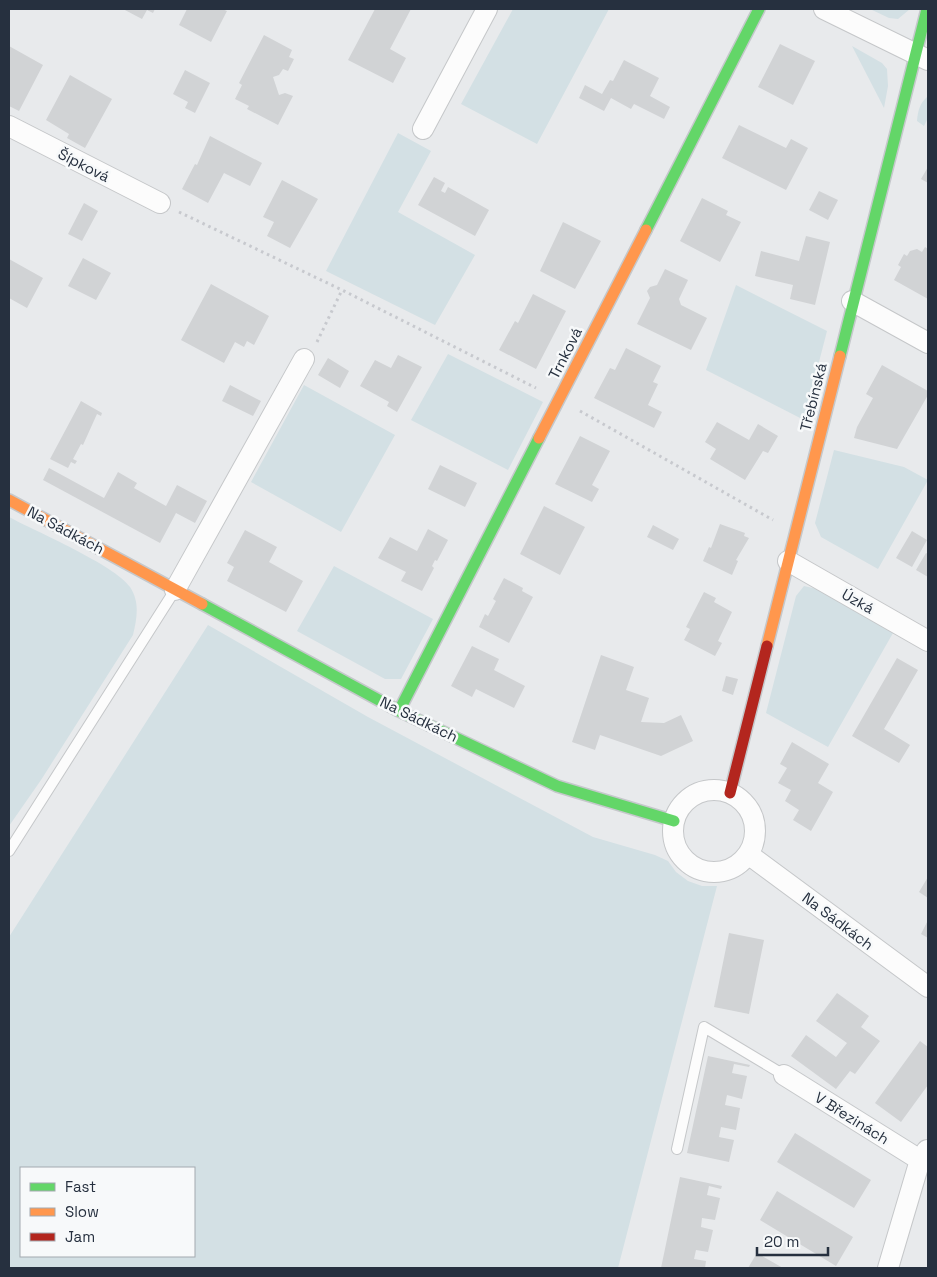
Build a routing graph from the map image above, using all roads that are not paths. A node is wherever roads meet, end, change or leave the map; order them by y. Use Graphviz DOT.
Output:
graph roads {
  1 [pos="487,9"];
  2 [pos="759,9"];
  3 [pos="824,9"];
  4 [pos="927,9"];
  5 [pos="921,57"];
  6 [pos="9,126"];
  7 [pos="423,130"];
  8 [pos="160,203"];
  9 [pos="852,301"];
  10 [pos="928,344"];
  11 [pos="309,354"];
  12 [pos="9,500"];
  13 [pos="788,561"];
  14 [pos="175,590"];
  15 [pos="928,641"];
  16 [pos="399,711"];
  17 [pos="730,793"];
  18 [pos="674,821"];
  19 [pos="9,851"];
  20 [pos="748,854"];
  21 [pos="928,987"];
  22 [pos="784,1075"];
  23 [pos="677,1149"];
  24 [pos="924,1154"];
  25 [pos="888,1268"];
  1 -- 7 [label="street"];
  2 -- 16 [label="street, Trnková"];
  3 -- 5 [label="street"];
  4 -- 5 [label="street, Třebínská"];
  5 -- 9 [label="street, Třebínská"];
  6 -- 8 [label="street, Šípková"];
  9 -- 10 [label="street"];
  9 -- 13 [label="street, Třebínská"];
  11 -- 14 [label="street"];
  12 -- 14 [label="street, Na Sádkách"];
  13 -- 15 [label="street, Úzká"];
  13 -- 17 [label="street, Třebínská"];
  14 -- 16 [label="street, Na Sádkách"];
  14 -- 19 [label="lane"];
  16 -- 18 [label="street, Na Sádkách"];
  17 -- 18 [label="street"];
  17 -- 20 [label="street"];
  18 -- 20 [label="street"];
  20 -- 21 [label="street, Na Sádkách"];
  22 -- 23 [label="lane"];
  22 -- 24 [label="street, V Březinách"];
  24 -- 25 [label="street, V Březinách"];
}
